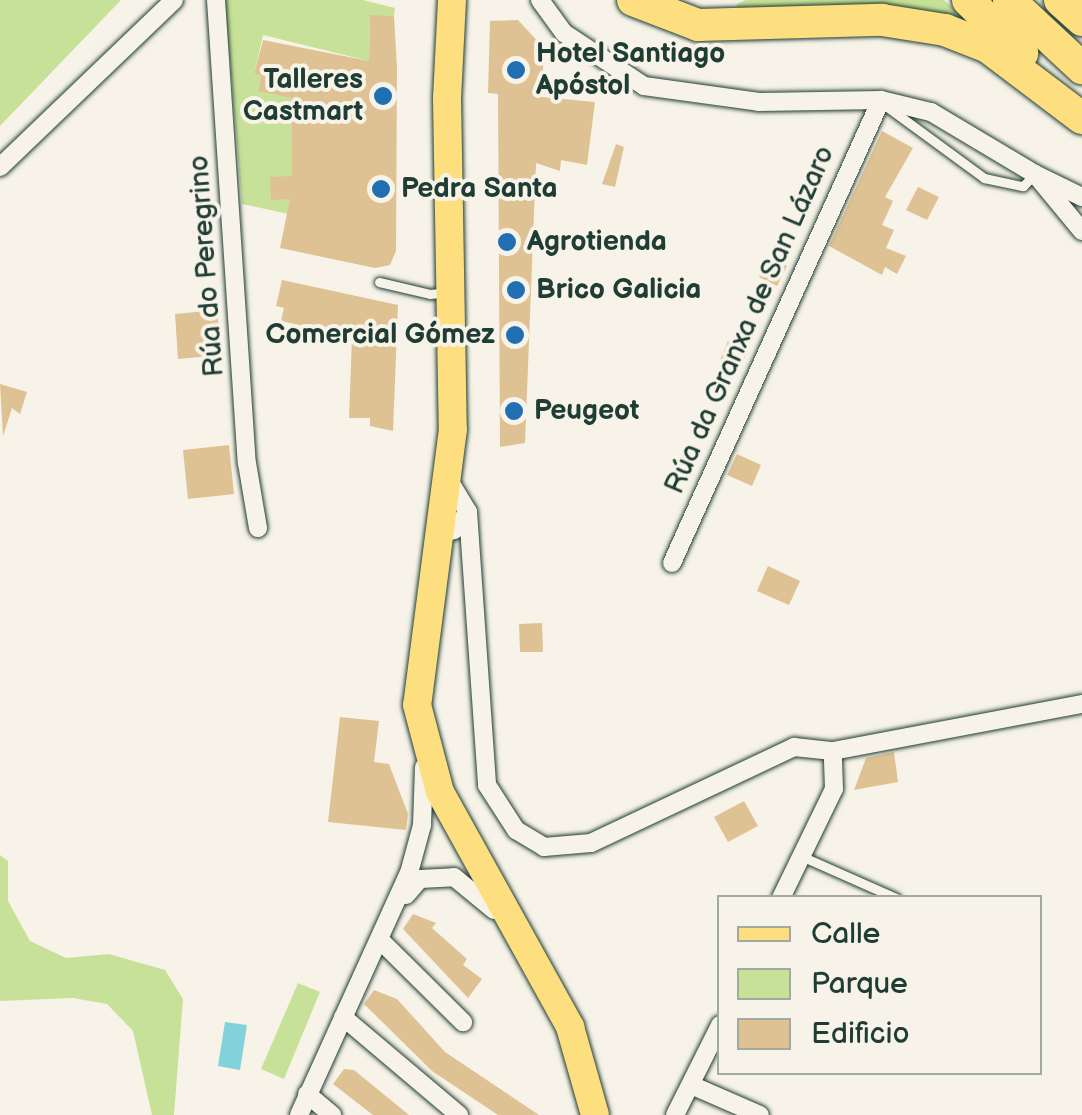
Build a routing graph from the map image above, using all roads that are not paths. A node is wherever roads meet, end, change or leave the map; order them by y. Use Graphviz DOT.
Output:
graph roads {
  1 [pos="174,0"];
  2 [pos="216,0"];
  3 [pos="452,0"];
  4 [pos="540,0"];
  5 [pos="633,0"];
  6 [pos="682,0"];
  7 [pos="691,0"];
  8 [pos="968,0"];
  9 [pos="1009,0"];
  10 [pos="1060,0"];
  11 [pos="1082,20"];
  12 [pos="1082,68"];
  13 [pos="881,100"];
  14 [pos="1082,107"];
  15 [pos="1082,118"];
  16 [pos="0,167"];
  17 [pos="1035,174"];
  18 [pos="1082,197"];
  19 [pos="1082,231"];
  20 [pos="379,282"];
  21 [pos="452,292"];
  22 [pos="448,479"];
  23 [pos="468,512"];
  24 [pos="258,528"];
  25 [pos="447,532"];
  26 [pos="467,558"];
  27 [pos="672,563"];
  28 [pos="428,622"];
  29 [pos="1082,704"];
  30 [pos="424,738"];
  31 [pos="833,750"];
  32 [pos="801,856"];
  33 [pos="782,895"];
  34 [pos="889,895"];
  35 [pos="390,920"];
  36 [pos="380,940"];
  37 [pos="539,965"];
  38 [pos="343,1016"];
  39 [pos="463,1022"];
  40 [pos="717,1031"];
  41 [pos="691,1084"];
  42 [pos="308,1094"];
  43 [pos="299,1115"];
  44 [pos="332,1115"];
  45 [pos="460,1115"];
  46 [pos="595,1115"];
  47 [pos="612,1115"];
  48 [pos="676,1115"];
  49 [pos="760,1115"];
  1 -- 16 [label="street"];
  2 -- 24 [label="street, Rúa do Peregrino"];
  3 -- 21 [label="main road"];
  4 -- 13 [label="street, Rúa da Granxa de San Lázaro"];
  5 -- 15 [label="highway"];
  6 -- 7 [label="highway"];
  8 -- 14 [label="highway"];
  9 -- 12 [label="highway"];
  10 -- 11 [label="highway"];
  13 -- 17 [label="street, Rúa da Granxa de San Lázaro"];
  13 -- 17 [label="lane"];
  13 -- 27 [label="street, Rúa da Granxa de San Lázaro"];
  17 -- 18 [label="street"];
  17 -- 19 [label="street, Rúa da Granxa de San Lázaro"];
  20 -- 21 [label="lane"];
  21 -- 22 [label="main road"];
  22 -- 23 [label="street"];
  22 -- 25 [label="main road"];
  23 -- 25 [label="street"];
  23 -- 26 [label="street"];
  25 -- 26 [label="street"];
  25 -- 28 [label="main road"];
  26 -- 31 [label="street"];
  28 -- 30 [label="main road"];
  28 -- 47 [label="main road"];
  29 -- 31 [label="street"];
  30 -- 35 [label="street"];
  30 -- 37 [label="main road"];
  31 -- 32 [label="street"];
  32 -- 33 [label="street"];
  32 -- 34 [label="lane"];
  35 -- 36 [label="street"];
  35 -- 37 [label="street"];
  36 -- 38 [label="street"];
  36 -- 39 [label="street"];
  37 -- 46 [label="main road"];
  38 -- 42 [label="street"];
  38 -- 45 [label="street"];
  40 -- 41 [label="street"];
  41 -- 48 [label="street"];
  41 -- 49 [label="street"];
  42 -- 43 [label="street"];
  42 -- 44 [label="street"];
}
